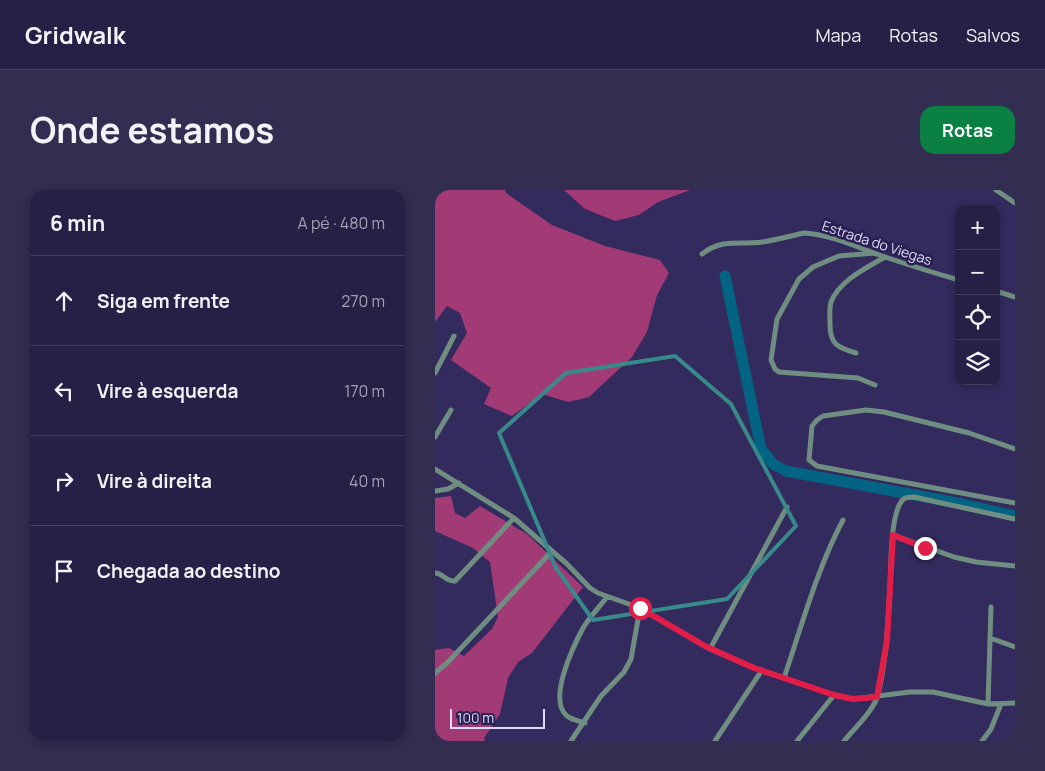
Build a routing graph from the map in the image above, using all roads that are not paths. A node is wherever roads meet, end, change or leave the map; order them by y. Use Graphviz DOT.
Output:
graph roads {
  1 [pos="996,190"];
  2 [pos="1015,202"];
  3 [pos="874,253"];
  4 [pos="702,254"];
  5 [pos="885,257"];
  6 [pos="955,279"];
  7 [pos="1000,292"];
  8 [pos="1015,297"];
  9 [pos="454,336"];
  10 [pos="857,353"];
  11 [pos="435,373"];
  12 [pos="875,385"];
  13 [pos="451,410"];
  14 [pos="435,437"];
  15 [pos="1015,449"];
  16 [pos="435,469"];
  17 [pos="459,483"];
  18 [pos="435,491"];
  19 [pos="1015,503"];
  20 [pos="787,507"];
  21 [pos="514,518"];
  22 [pos="1015,519"];
  23 [pos="843,520"];
  24 [pos="893,535"];
  25 [pos="552,550"];
  26 [pos="1015,566"];
  27 [pos="435,574"];
  28 [pos="607,596"];
  29 [pos="991,607"];
  30 [pos="640,608"];
  31 [pos="990,638"];
  32 [pos="1015,647"];
  33 [pos="710,649"];
  34 [pos="762,670"];
  35 [pos="435,673"];
  36 [pos="784,678"];
  37 [pos="834,695"];
  38 [pos="877,697"];
  39 [pos="1015,703"];
  40 [pos="988,704"];
  41 [pos="1001,704"];
  42 [pos="585,723"];
  43 [pos="571,741"];
  44 [pos="715,741"];
  45 [pos="797,741"];
  46 [pos="844,741"];
  47 [pos="982,741"];
  1 -- 2 [label="street"];
  3 -- 4 [label="street, Estrada do Viegas"];
  3 -- 5 [label="street, Estrada do Viegas"];
  3 -- 12 [label="street"];
  5 -- 6 [label="street, Estrada do Viegas"];
  5 -- 10 [label="street"];
  7 -- 8 [label="street"];
  9 -- 11 [label="street"];
  13 -- 14 [label="street"];
  15 -- 19 [label="street"];
  16 -- 17 [label="street"];
  17 -- 18 [label="street"];
  17 -- 21 [label="street"];
  20 -- 33 [label="street"];
  21 -- 25 [label="street"];
  21 -- 27 [label="street"];
  22 -- 24 [label="street"];
  23 -- 36 [label="street"];
  24 -- 26 [label="street"];
  24 -- 38 [label="street"];
  25 -- 28 [label="street"];
  25 -- 35 [label="street"];
  28 -- 30 [label="street"];
  28 -- 42 [label="street"];
  29 -- 31 [label="street"];
  30 -- 33 [label="street"];
  30 -- 42 [label="street"];
  31 -- 32 [label="street"];
  31 -- 40 [label="street"];
  33 -- 34 [label="street"];
  34 -- 36 [label="street"];
  34 -- 44 [label="street"];
  36 -- 37 [label="street"];
  37 -- 38 [label="street"];
  37 -- 45 [label="street"];
  38 -- 40 [label="street"];
  38 -- 46 [label="street"];
  39 -- 41 [label="street"];
  40 -- 41 [label="street"];
  41 -- 47 [label="street"];
  42 -- 43 [label="street"];
}
